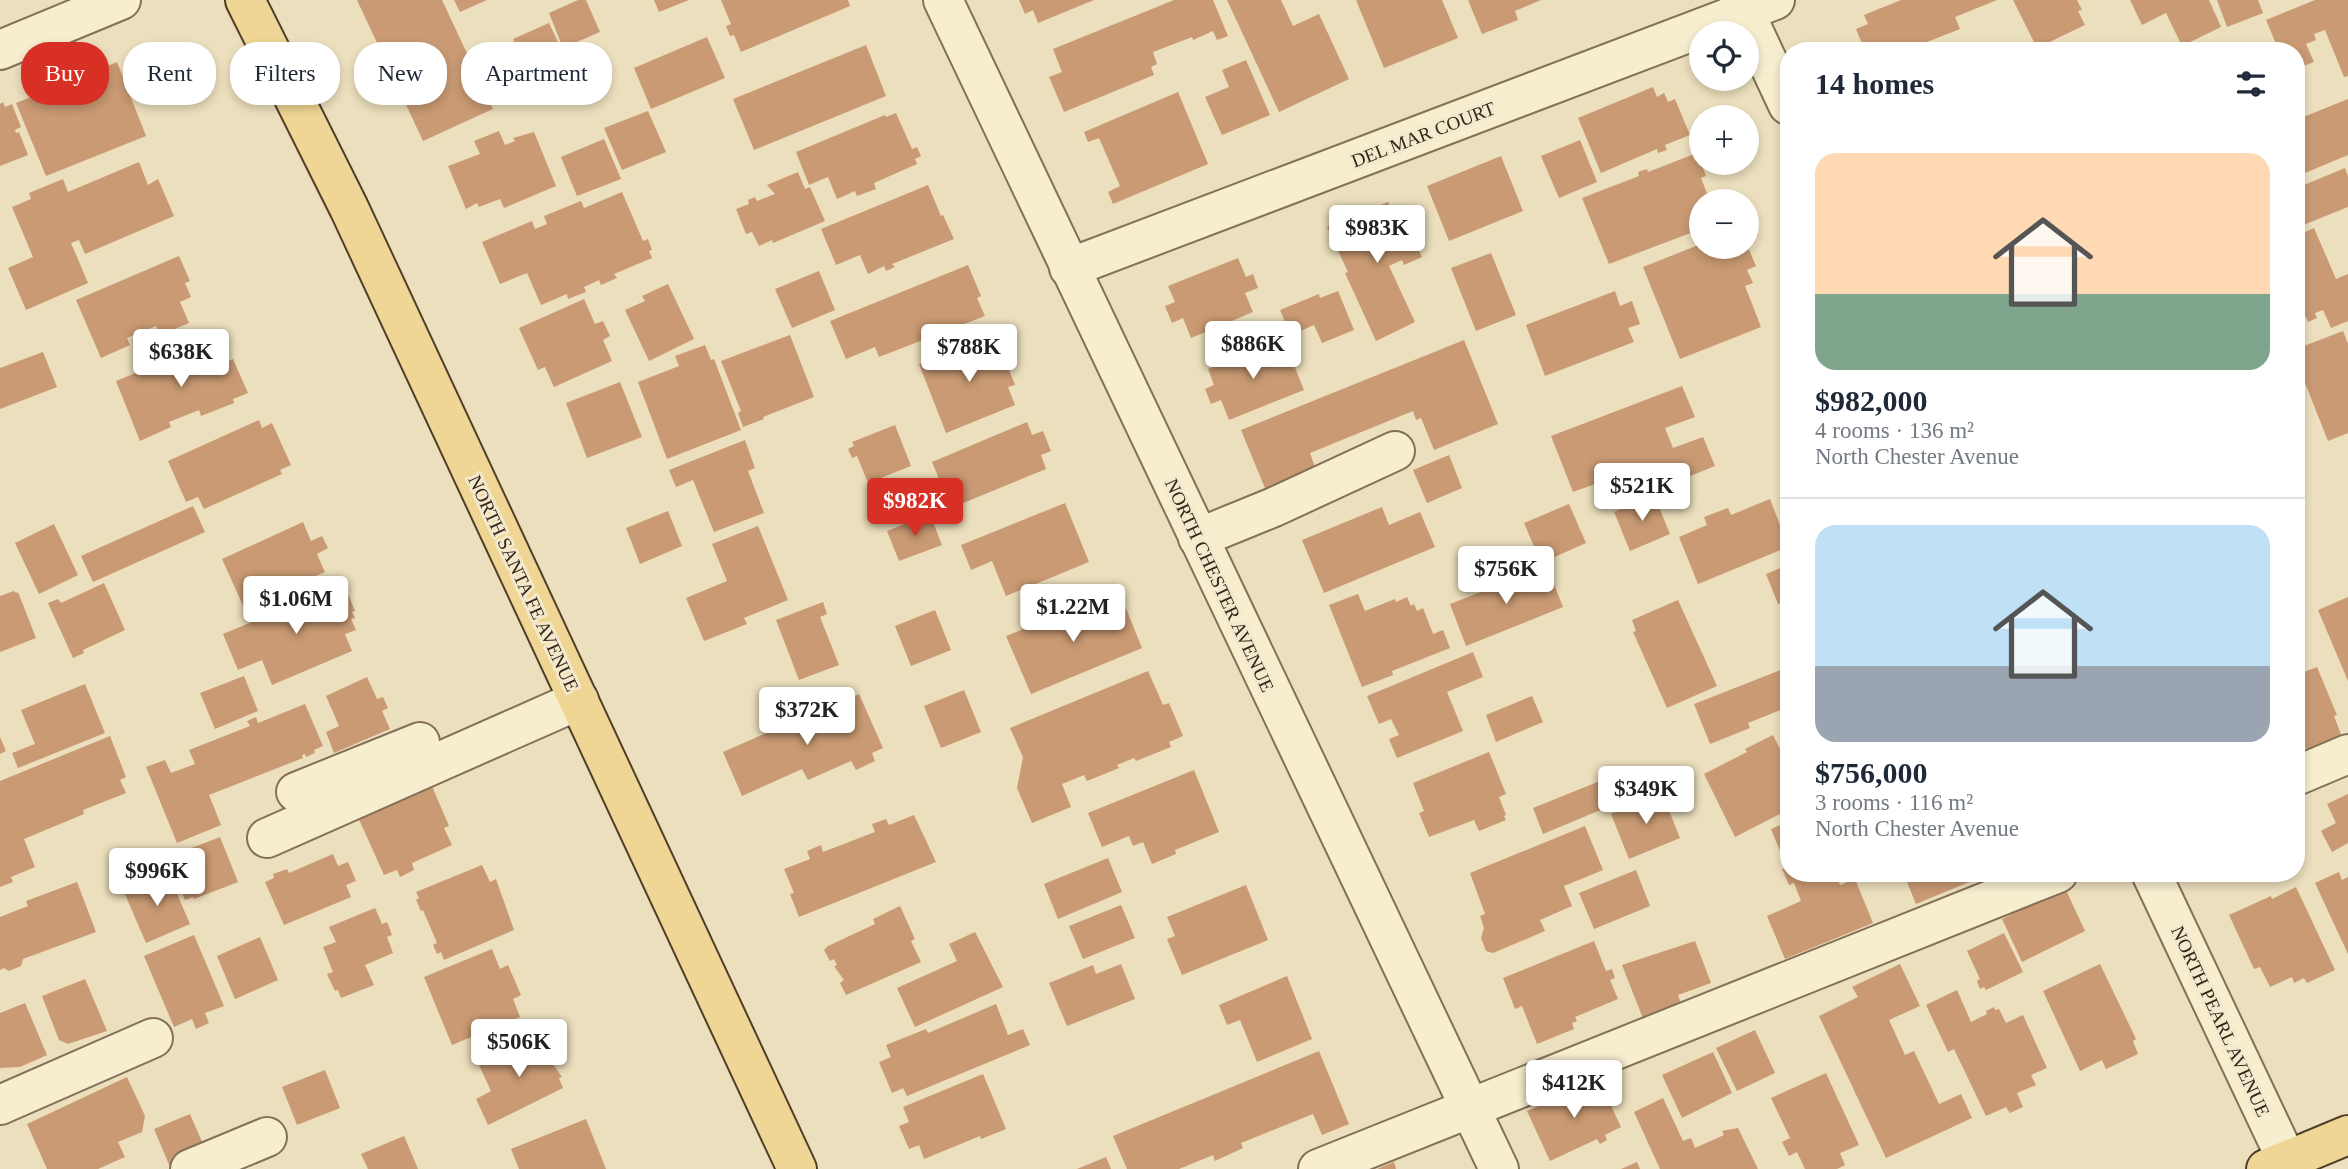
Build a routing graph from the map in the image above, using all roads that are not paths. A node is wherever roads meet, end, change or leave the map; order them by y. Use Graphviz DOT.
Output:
graph roads {
  1 [pos="121,0"];
  2 [pos="245,0"];
  3 [pos="943,0"];
  4 [pos="1753,4"];
  5 [pos="0,50"];
  6 [pos="1780,82"];
  7 [pos="1069,268"];
  8 [pos="1395,451"];
  9 [pos="1198,538"];
  10 [pos="574,690"];
  11 [pos="2348,754"];
  12 [pos="2305,772"];
  13 [pos="296,792"];
  14 [pos="267,838"];
  15 [pos="2035,882"];
  16 [pos="2155,882"];
  17 [pos="153,1038"];
  18 [pos="0,1105"];
  19 [pos="1469,1108"];
  20 [pos="2348,1135"];
  21 [pos="267,1137"];
  22 [pos="2281,1166"];
  23 [pos="190,1169"];
  24 [pos="797,1169"];
  25 [pos="1318,1169"];
  26 [pos="1499,1169"];
  1 -- 5 [label="street"];
  2 -- 10 [label="main road, NORTH SANTA FE AVENUE"];
  3 -- 7 [label="street, NORTH CHESTER AVENUE"];
  4 -- 6 [label="street"];
  4 -- 7 [label="street, DEL MAR COURT"];
  7 -- 9 [label="street, NORTH CHESTER AVENUE"];
  8 -- 9 [label="street"];
  9 -- 19 [label="street, NORTH CHESTER AVENUE"];
  10 -- 13 [label="street"];
  10 -- 14 [label="street"];
  10 -- 24 [label="main road, NORTH SANTA FE AVENUE"];
  11 -- 12 [label="street"];
  15 -- 19 [label="street"];
  16 -- 22 [label="street, NORTH PEARL AVENUE"];
  17 -- 18 [label="street"];
  19 -- 25 [label="street"];
  19 -- 26 [label="street, NORTH CHESTER AVENUE"];
  20 -- 22 [label="main road"];
  21 -- 23 [label="street"];
}
